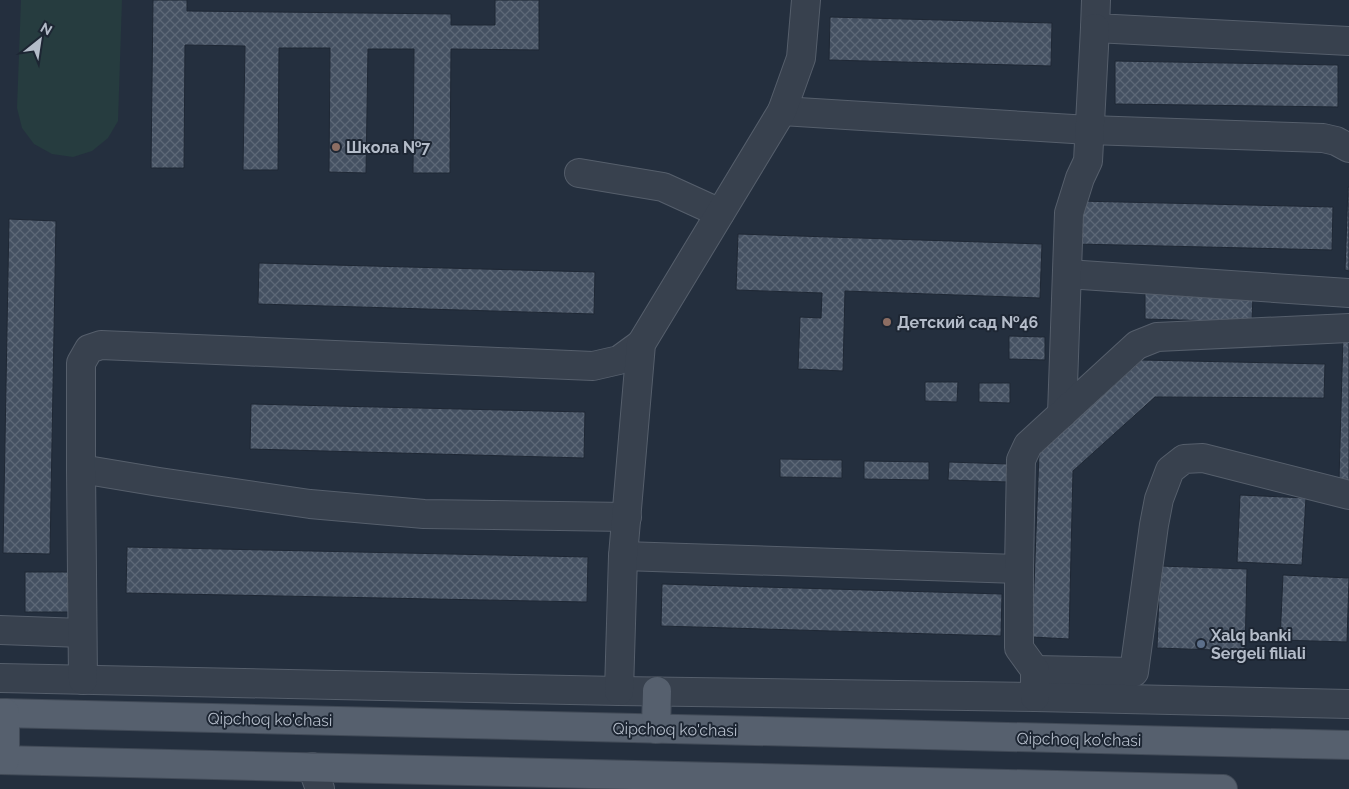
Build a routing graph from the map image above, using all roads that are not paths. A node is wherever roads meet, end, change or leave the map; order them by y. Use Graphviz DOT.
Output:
graph roads {
  1 [pos="806,0"];
  2 [pos="1096,0"];
  3 [pos="1095,28"];
  4 [pos="1349,41"];
  5 [pos="782,111"];
  6 [pos="1090,130"];
  7 [pos="1349,148"];
  8 [pos="579,173"];
  9 [pos="720,213"];
  10 [pos="1067,274"];
  11 [pos="1349,293"];
  12 [pos="1349,328"];
  13 [pos="641,344"];
  14 [pos="1062,414"];
  15 [pos="81,469"];
  16 [pos="1349,495"];
  17 [pos="627,517"];
  18 [pos="623,556"];
  19 [pos="1019,570"];
  20 [pos="0,630"];
  21 [pos="82,633"];
  22 [pos="1036,670"];
  23 [pos="0,678"];
  24 [pos="83,680"];
  25 [pos="619,690"];
  26 [pos="657,691"];
  27 [pos="1034,696"];
  28 [pos="1349,704"];
  29 [pos="3,713"];
  30 [pos="656,729"];
  31 [pos="1349,745"];
  32 [pos="3,760"];
  33 [pos="316,778"];
  34 [pos="1149,788"];
  35 [pos="1223,789"];
  1 -- 5 [label="street"];
  2 -- 3 [label="street"];
  3 -- 4 [label="street"];
  3 -- 6 [label="street"];
  5 -- 6 [label="street"];
  5 -- 9 [label="street"];
  6 -- 7 [label="street"];
  6 -- 10 [label="street"];
  8 -- 9 [label="street"];
  9 -- 13 [label="street"];
  10 -- 11 [label="street"];
  10 -- 14 [label="street"];
  12 -- 14 [label="street"];
  13 -- 15 [label="street"];
  13 -- 17 [label="street"];
  14 -- 19 [label="street"];
  15 -- 17 [label="street"];
  15 -- 21 [label="street"];
  16 -- 22 [label="street"];
  17 -- 18 [label="street"];
  18 -- 19 [label="street"];
  18 -- 25 [label="street"];
  19 -- 22 [label="street"];
  20 -- 21 [label="street"];
  21 -- 24 [label="street"];
  22 -- 27 [label="street"];
  23 -- 24 [label="street"];
  24 -- 25 [label="street"];
  25 -- 26 [label="street"];
  26 -- 27 [label="street"];
  26 -- 30 [label="main road"];
  27 -- 28 [label="street"];
  29 -- 30 [label="main road, Qipchoq ko'chasi"];
  29 -- 32 [label="main road"];
  30 -- 31 [label="main road, Qipchoq ko'chasi"];
  32 -- 33 [label="main road"];
  33 -- 34 [label="main road"];
  34 -- 35 [label="main road"];
}
